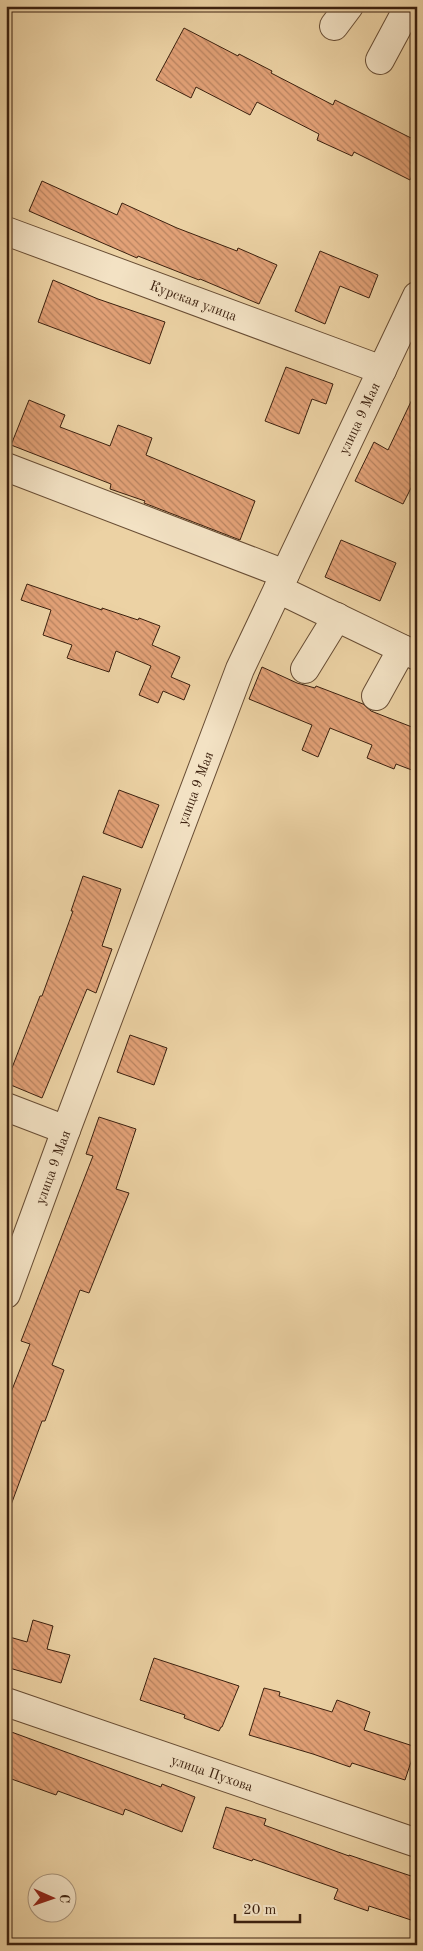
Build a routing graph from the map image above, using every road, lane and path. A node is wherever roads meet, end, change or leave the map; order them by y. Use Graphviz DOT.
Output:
graph roads {
  1 [pos="409,6"];
  2 [pos="380,60"];
  3 [pos="6,231"];
  4 [pos="417,296"];
  5 [pos="382,370"];
  6 [pos="6,467"];
  7 [pos="282,581"];
  8 [pos="337,617"];
  9 [pos="410,652"];
  10 [pos="305,669"];
  11 [pos="376,696"];
  12 [pos="6,1107"];
  13 [pos="66,1130"];
  14 [pos="6,1294"];
  15 [pos="6,1702"];
  16 [pos="417,1843"];
  1 -- 2 [label="street"];
  3 -- 5 [label="street, Курская улица"];
  4 -- 5 [label="street, улица 9 Мая"];
  5 -- 7 [label="street, улица 9 Мая"];
  6 -- 7 [label="street"];
  7 -- 8 [label="street"];
  7 -- 13 [label="street, улица 9 Мая"];
  8 -- 9 [label="street"];
  8 -- 10 [label="street"];
  9 -- 11 [label="street"];
  12 -- 13 [label="street"];
  13 -- 14 [label="street, улица 9 Мая"];
  15 -- 16 [label="street, улица Пухова"];
}
